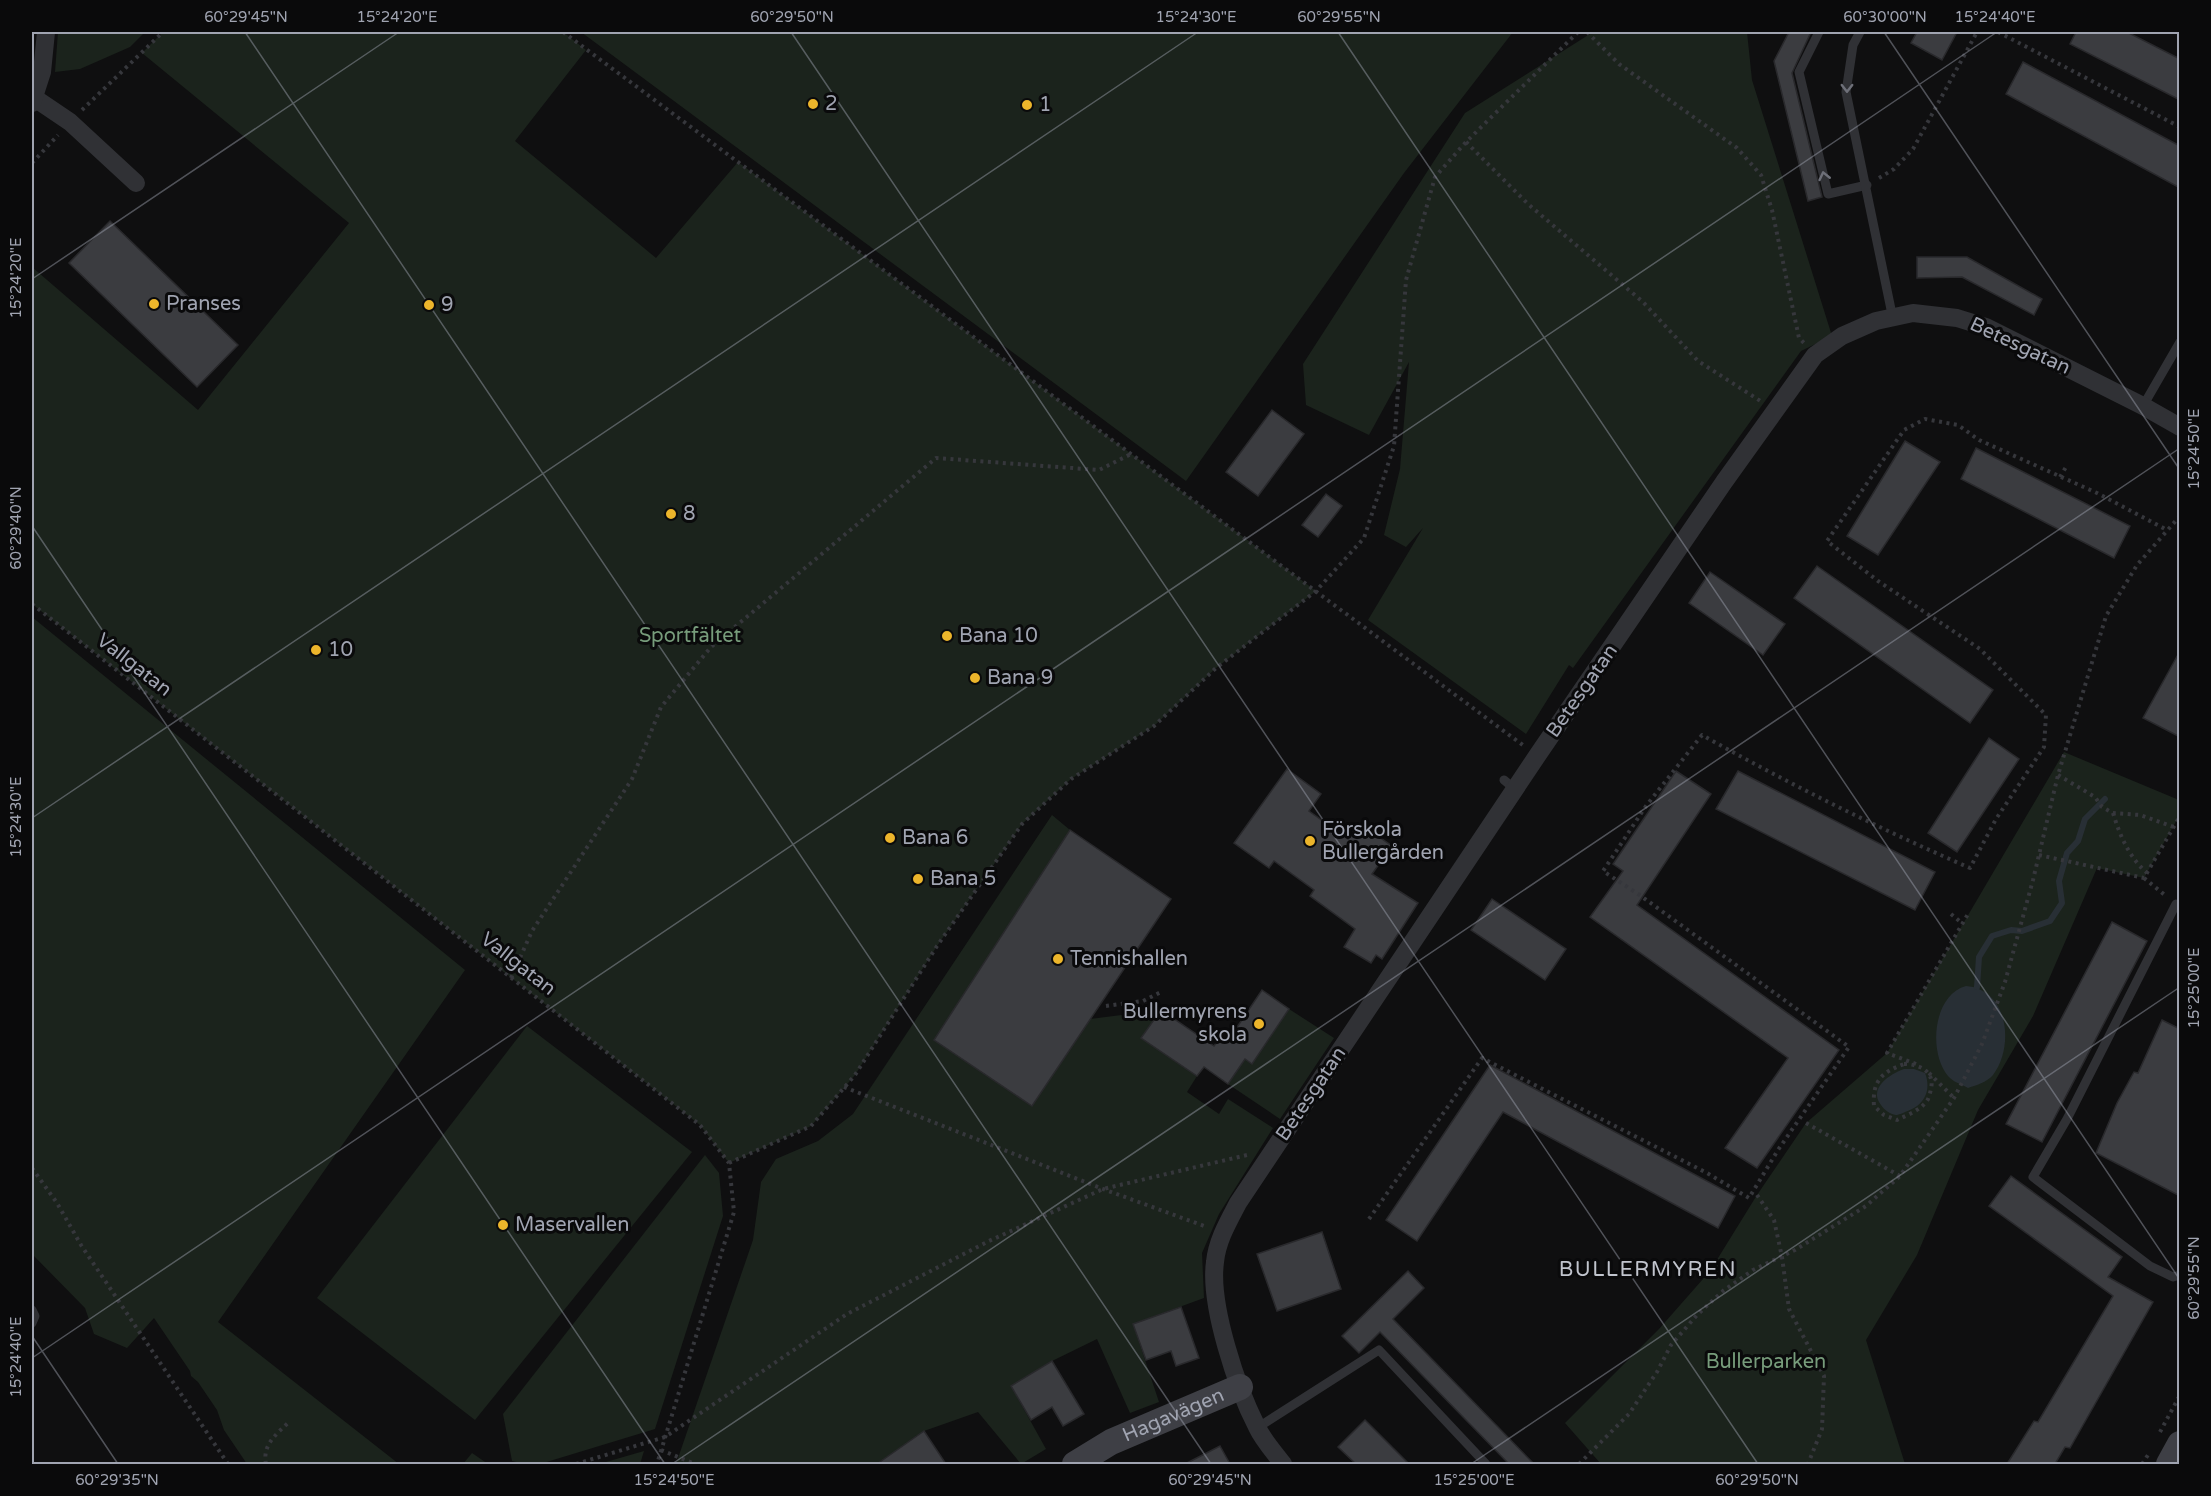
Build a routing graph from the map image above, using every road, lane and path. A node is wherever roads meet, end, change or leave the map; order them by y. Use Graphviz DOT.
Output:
graph roads {
  1 [pos="46,32"];
  2 [pos="163,32"];
  3 [pos="563,32"];
  4 [pos="1578,32"];
  5 [pos="1587,32"];
  6 [pos="1819,32"];
  7 [pos="1860,32"];
  8 [pos="1977,32"];
  9 [pos="1998,32"];
  10 [pos="32,100"];
  11 [pos="70,122"];
  12 [pos="2180,127"];
  13 [pos="1466,142"];
  14 [pos="32,163"];
  15 [pos="136,183"];
  16 [pos="1867,185"];
  17 [pos="1893,319"];
  18 [pos="2180,342"];
  19 [pos="1815,355"];
  20 [pos="2143,406"];
  21 [pos="1775,410"];
  22 [pos="2180,427"];
  23 [pos="1131,454"];
  24 [pos="2066,467"];
  25 [pos="2060,477"];
  26 [pos="2180,516"];
  27 [pos="2167,530"];
  28 [pos="1316,591"];
  29 [pos="32,604"];
  30 [pos="1537,756"];
  31 [pos="2058,775"];
  32 [pos="2113,813"];
  33 [pos="2180,816"];
  34 [pos="2174,827"];
  35 [pos="2039,855"];
  36 [pos="2146,875"];
  37 [pos="2178,905"];
  38 [pos="1951,914"];
  39 [pos="1968,914"];
  40 [pos="1963,924"];
  41 [pos="511,978"];
  42 [pos="1161,992"];
  43 [pos="1106,1006"];
  44 [pos="1916,1064"];
  45 [pos="1928,1071"];
  46 [pos="844,1087"];
  47 [pos="1954,1098"];
  48 [pos="1806,1123"];
  49 [pos="1275,1148"];
  50 [pos="729,1163"];
  51 [pos="32,1168"];
  52 [pos="1900,1176"];
  53 [pos="1103,1189"];
  54 [pos="1757,1195"];
  55 [pos="1369,1219"];
  56 [pos="1222,1233"];
  57 [pos="1782,1257"];
  58 [pos="2180,1275"];
  59 [pos="32,1310"];
  60 [pos="32,1323"];
  61 [pos="1240,1387"];
  62 [pos="290,1421"];
  63 [pos="1257,1428"];
  64 [pos="665,1437"];
  65 [pos="2180,1444"];
  66 [pos="661,1450"];
  67 [pos="1585,1462"];
  68 [pos="228,1464"];
  69 [pos="266,1464"];
  70 [pos="576,1464"];
  71 [pos="657,1464"];
  72 [pos="695,1464"];
  73 [pos="1075,1464"];
  74 [pos="1283,1464"];
  75 [pos="1486,1464"];
  76 [pos="1579,1464"];
  77 [pos="1808,1464"];
  78 [pos="2169,1464"];
  1 -- 10 [label="street"];
  2 -- 11 [label="path"];
  3 -- 23 [label="path"];
  4 -- 13 [label="path"];
  5 -- 19 [label="path"];
  16 -- 6 [label="lane, one-way"];
  7 -- 16 [label="lane, one-way"];
  8 -- 16 [label="path"];
  9 -- 12 [label="path"];
  10 -- 11 [label="street"];
  11 -- 14 [label="path"];
  11 -- 15 [label="street"];
  13 -- 21 [label="path"];
  13 -- 28 [label="path"];
  16 -- 17 [label="lane"];
  17 -- 19 [label="street, Betesgatan"];
  17 -- 20 [label="street, Betesgatan"];
  18 -- 20 [label="lane"];
  19 -- 21 [label="street, Betesgatan"];
  20 -- 22 [label="street, Betesgatan"];
  21 -- 30 [label="street, Betesgatan"];
  23 -- 28 [label="path"];
  23 -- 41 [label="path"];
  24 -- 25 [label="path"];
  25 -- 27 [label="path"];
  25 -- 55 [label="path"];
  26 -- 27 [label="path"];
  27 -- 31 [label="path"];
  28 -- 30 [label="path"];
  28 -- 46 [label="path"];
  29 -- 41 [label="path, Vallgatan"];
  30 -- 49 [label="street, Betesgatan"];
  31 -- 32 [label="path"];
  31 -- 35 [label="path"];
  32 -- 34 [label="path"];
  32 -- 36 [label="path"];
  33 -- 34 [label="path"];
  34 -- 36 [label="path"];
  35 -- 36 [label="path"];
  35 -- 47 [label="path"];
  36 -- 37 [label="path"];
  37 -- 58 [label="lane"];
  38 -- 40 [label="path"];
  39 -- 40 [label="path"];
  40 -- 44 [label="path"];
  41 -- 50 [label="path, Vallgatan"];
  42 -- 43 [label="path"];
  44 -- 45 [label="path"];
  44 -- 45 [label="path"];
  45 -- 47 [label="path"];
  46 -- 50 [label="path"];
  46 -- 53 [label="path"];
  47 -- 52 [label="path"];
  48 -- 52 [label="path"];
  49 -- 53 [label="path"];
  49 -- 56 [label="street, Betesgatan"];
  50 -- 64 [label="path"];
  51 -- 68 [label="path"];
  52 -- 57 [label="path"];
  53 -- 56 [label="path"];
  53 -- 64 [label="path"];
  54 -- 57 [label="path"];
  56 -- 61 [label="street, Betesgatan"];
  57 -- 67 [label="path"];
  57 -- 77 [label="path"];
  59 -- 60 [label="lane"];
  61 -- 63 [label="street, Betesgatan"];
  61 -- 73 [label="street, Hagavägen"];
  62 -- 69 [label="path"];
  63 -- 74 [label="street, Betesgatan"];
  63 -- 75 [label="lane"];
  64 -- 66 [label="path"];
  64 -- 70 [label="path"];
  65 -- 78 [label="street"];
  66 -- 71 [label="path"];
  66 -- 72 [label="path"];
  67 -- 76 [label="path"];
}
